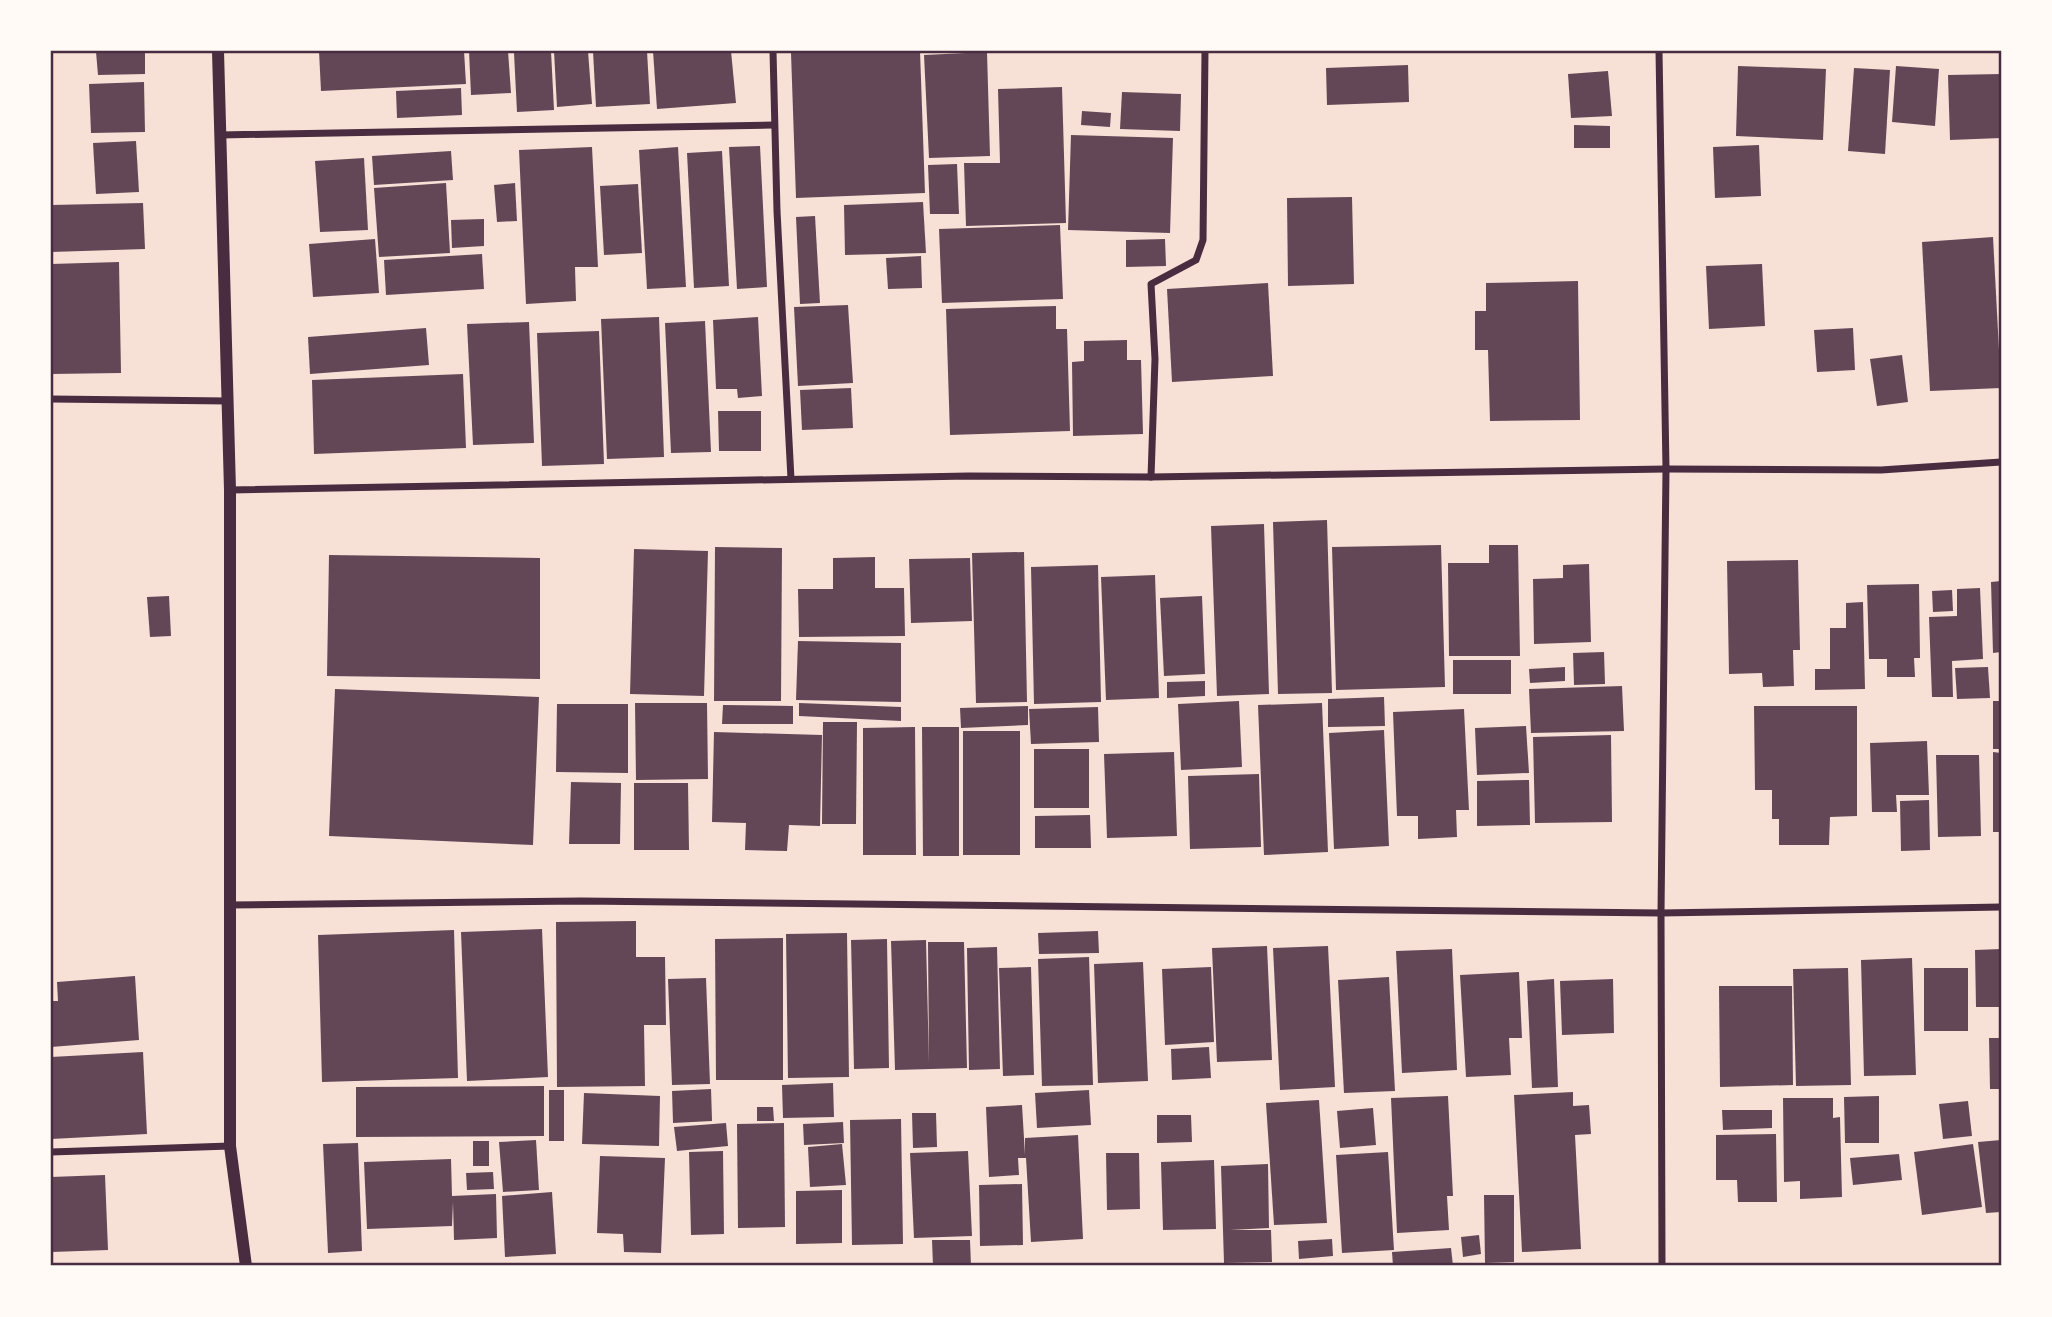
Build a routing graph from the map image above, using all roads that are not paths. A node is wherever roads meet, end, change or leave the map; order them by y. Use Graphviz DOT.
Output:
graph roads {
  1 [pos="218,51"];
  2 [pos="774,51"];
  3 [pos="1205,51"];
  4 [pos="1659,51"];
  5 [pos="774,125"];
  6 [pos="219,135"];
  7 [pos="51,399"];
  8 [pos="228,401"];
  9 [pos="2001,462"];
  10 [pos="1666,469"];
  11 [pos="1152,477"];
  12 [pos="791,479"];
  13 [pos="230,490"];
  14 [pos="229,905"];
  15 [pos="2001,907"];
  16 [pos="1661,912"];
  17 [pos="230,1146"];
  18 [pos="51,1152"];
  19 [pos="246,1266"];
  20 [pos="1662,1266"];
  1 -- 6 [label="street"];
  2 -- 5 [label="street"];
  3 -- 11 [label="street"];
  4 -- 10 [label="street"];
  5 -- 6 [label="street"];
  5 -- 12 [label="street"];
  6 -- 8 [label="street"];
  7 -- 8 [label="street"];
  8 -- 13 [label="street"];
  9 -- 10 [label="street"];
  10 -- 11 [label="street"];
  10 -- 16 [label="street"];
  11 -- 12 [label="street"];
  12 -- 13 [label="street"];
  13 -- 14 [label="street"];
  14 -- 16 [label="street"];
  14 -- 17 [label="street"];
  15 -- 16 [label="street"];
  16 -- 20 [label="street"];
  17 -- 18 [label="street"];
  17 -- 19 [label="street"];
}
